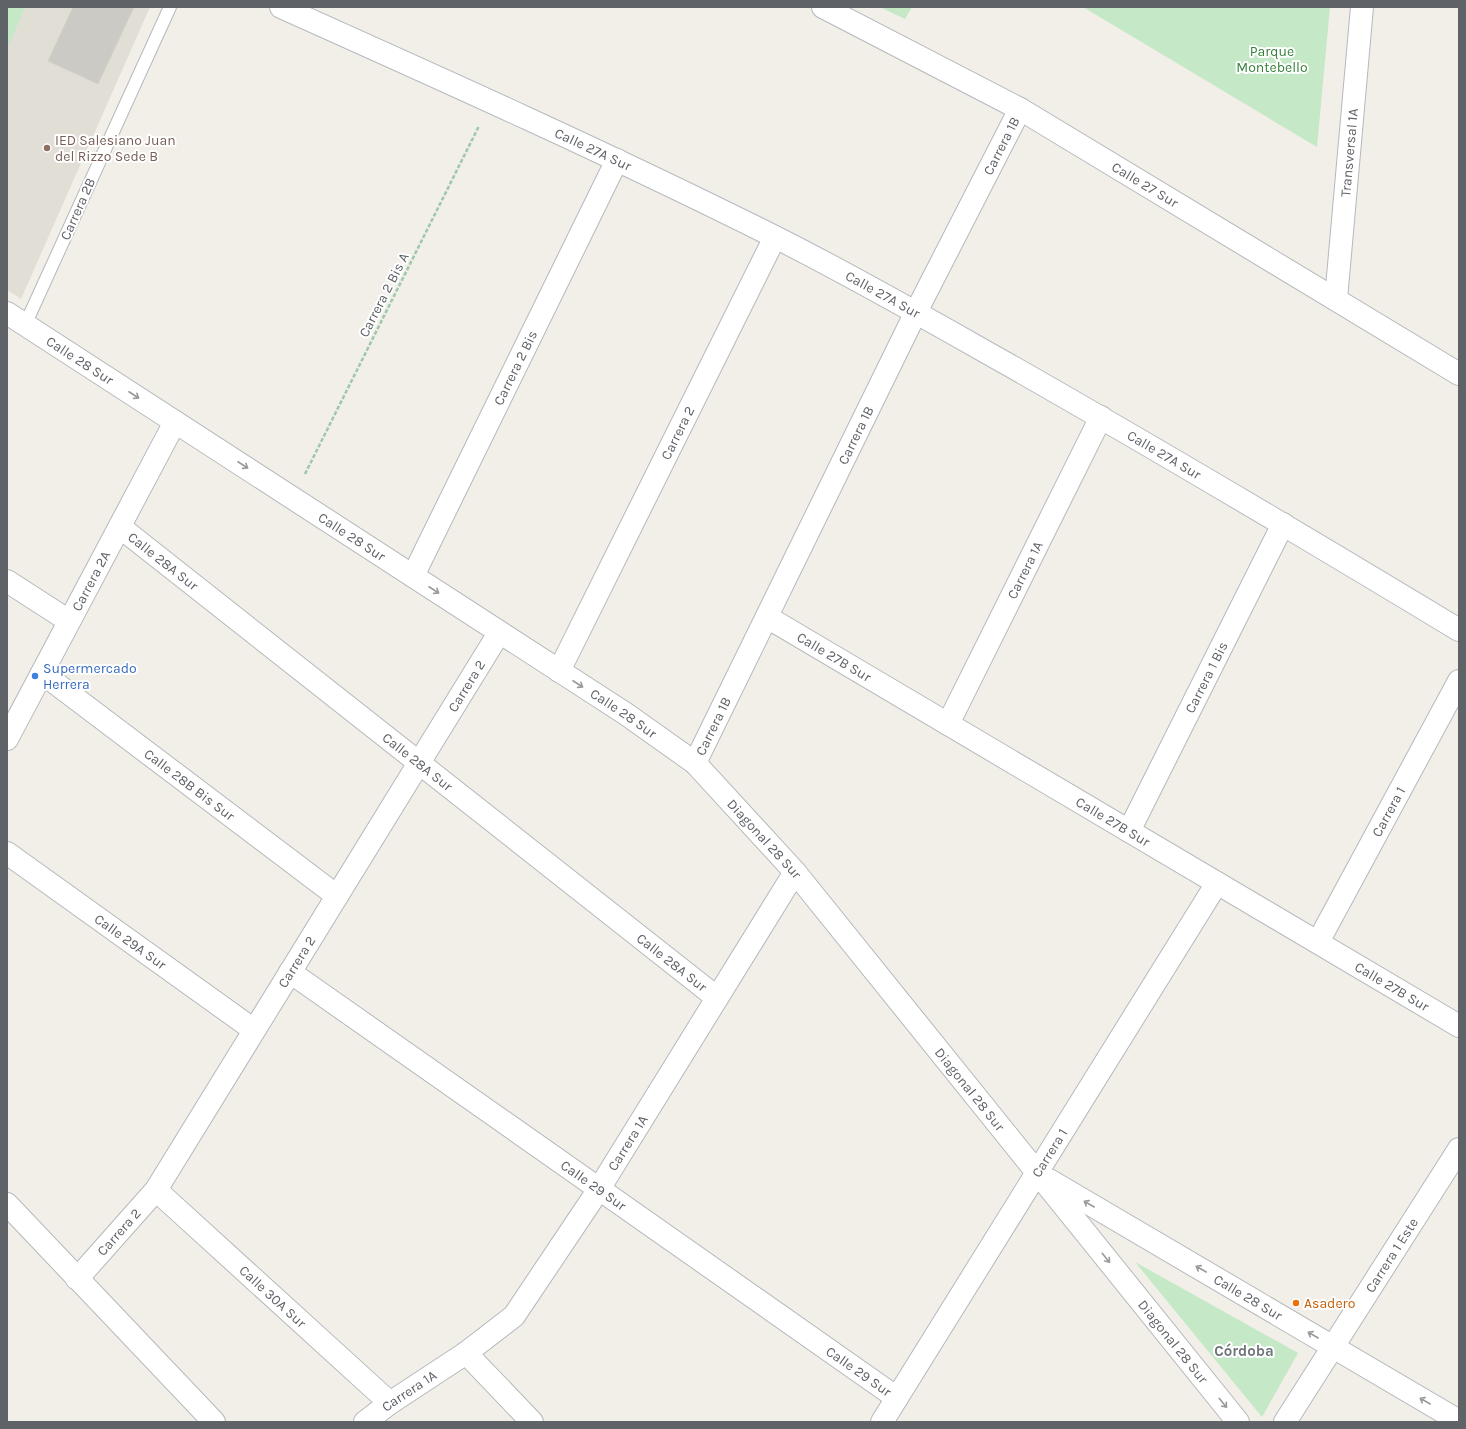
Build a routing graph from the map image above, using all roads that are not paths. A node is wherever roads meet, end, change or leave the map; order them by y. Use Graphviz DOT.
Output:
graph roads {
  1 [pos="170,7"];
  2 [pos="281,7"];
  3 [pos="823,7"];
  4 [pos="1362,7"];
  5 [pos="1020,109"];
  6 [pos="617,160"];
  7 [pos="775,237"];
  8 [pos="1336,299"];
  9 [pos="916,312"];
  10 [pos="7,313"];
  11 [pos="25,325"];
  12 [pos="1459,374"];
  13 [pos="1101,417"];
  14 [pos="176,422"];
  15 [pos="1282,524"];
  16 [pos="120,527"];
  17 [pos="413,576"];
  18 [pos="7,581"];
  19 [pos="767,617"];
  20 [pos="70,621"];
  21 [pos="1459,630"];
  22 [pos="499,633"];
  23 [pos="559,672"];
  24 [pos="42,673"];
  25 [pos="1459,681"];
  26 [pos="948,724"];
  27 [pos="7,739"];
  28 [pos="419,763"];
  29 [pos="695,763"];
  30 [pos="1129,831"];
  31 [pos="7,852"];
  32 [pos="795,872"];
  33 [pos="1217,883"];
  34 [pos="337,896"];
  35 [pos="1318,942"];
  36 [pos="290,972"];
  37 [pos="716,997"];
  38 [pos="1459,1026"];
  39 [pos="254,1030"];
  40 [pos="1459,1149"];
  41 [pos="1038,1173"];
  42 [pos="598,1189"];
  43 [pos="156,1190"];
  44 [pos="8,1206"];
  45 [pos="77,1279"];
  46 [pos="1332,1347"];
  47 [pos="466,1353"];
  48 [pos="897,1398"];
  49 [pos="390,1403"];
  50 [pos="1459,1421"];
  51 [pos="214,1422"];
  52 [pos="365,1422"];
  53 [pos="532,1422"];
  54 [pos="882,1422"];
  55 [pos="1238,1422"];
  56 [pos="1285,1422"];
  1 -- 11 [label="lane, Carrera 2B"];
  2 -- 6 [label="street, Calle 27A Sur"];
  3 -- 5 [label="street, Calle 27 Sur"];
  4 -- 8 [label="street, Transversal 1A"];
  5 -- 8 [label="street, Calle 27 Sur"];
  5 -- 9 [label="street, Carrera 1B"];
  6 -- 7 [label="street, Calle 27A Sur"];
  6 -- 17 [label="street, Carrera 2 Bis"];
  7 -- 9 [label="street, Calle 27A Sur"];
  7 -- 23 [label="street, Carrera 2"];
  8 -- 12 [label="street, Calle 27 Sur"];
  9 -- 13 [label="street, Calle 27A Sur"];
  9 -- 19 [label="street, Carrera 1B"];
  10 -- 11 [label="street, Calle 28 Sur"];
  11 -- 14 [label="street, Calle 28 Sur, one-way"];
  13 -- 15 [label="street, Calle 27A Sur"];
  13 -- 26 [label="street, Carrera 1A"];
  14 -- 16 [label="street, Carrera 2A"];
  14 -- 17 [label="street, Calle 28 Sur, one-way"];
  15 -- 21 [label="street, Calle 27A Sur"];
  15 -- 30 [label="street, Carrera 1 Bis"];
  16 -- 20 [label="street, Carrera 2A"];
  16 -- 28 [label="street, Calle 28A Sur"];
  17 -- 22 [label="street, Calle 28 Sur, one-way"];
  18 -- 20 [label="street"];
  19 -- 26 [label="street, Calle 27B Sur"];
  19 -- 29 [label="street, Carrera 1B"];
  20 -- 24 [label="street, Carrera 2A"];
  22 -- 23 [label="street, Calle 28 Sur"];
  22 -- 28 [label="street, Carrera 2"];
  23 -- 29 [label="street, Calle 28 Sur, one-way"];
  24 -- 27 [label="street, Carrera 2A"];
  24 -- 34 [label="street, Calle 28B Bis Sur"];
  25 -- 35 [label="street, Carrera 1"];
  26 -- 30 [label="street, Calle 27B Sur"];
  28 -- 34 [label="street, Carrera 2"];
  28 -- 37 [label="street, Calle 28A Sur"];
  29 -- 32 [label="street, Diagonal 28 Sur"];
  30 -- 33 [label="street, Calle 27B Sur"];
  31 -- 39 [label="street, Calle 29A Sur"];
  32 -- 37 [label="street, Carrera 1A"];
  32 -- 41 [label="street, Diagonal 28 Sur"];
  33 -- 35 [label="street, Calle 27B Sur"];
  33 -- 41 [label="street, Carrera 1"];
  34 -- 36 [label="street, Carrera 2"];
  35 -- 38 [label="street, Calle 27B Sur"];
  36 -- 39 [label="street, Carrera 2"];
  36 -- 42 [label="street, Calle 29 Sur"];
  37 -- 42 [label="street, Carrera 1A"];
  39 -- 43 [label="street, Carrera 2"];
  40 -- 46 [label="street, Carrera 1 Este"];
  46 -- 41 [label="street, Calle 28 Sur, one-way"];
  41 -- 48 [label="street, Carrera 1"];
  41 -- 55 [label="street, Diagonal 28 Sur, one-way"];
  42 -- 47 [label="street, Carrera 1A"];
  42 -- 48 [label="street, Calle 29 Sur"];
  43 -- 45 [label="street, Carrera 2"];
  43 -- 49 [label="street, Calle 30A Sur"];
  44 -- 45 [label="street"];
  45 -- 51 [label="street"];
  50 -- 46 [label="street, Calle 28 Sur, one-way"];
  46 -- 56 [label="street, Carrera 1 Este"];
  47 -- 49 [label="street, Carrera 1A"];
  47 -- 53 [label="street"];
  48 -- 54 [label="street, Carrera 1"];
  49 -- 52 [label="street, Carrera 1A"];
}
